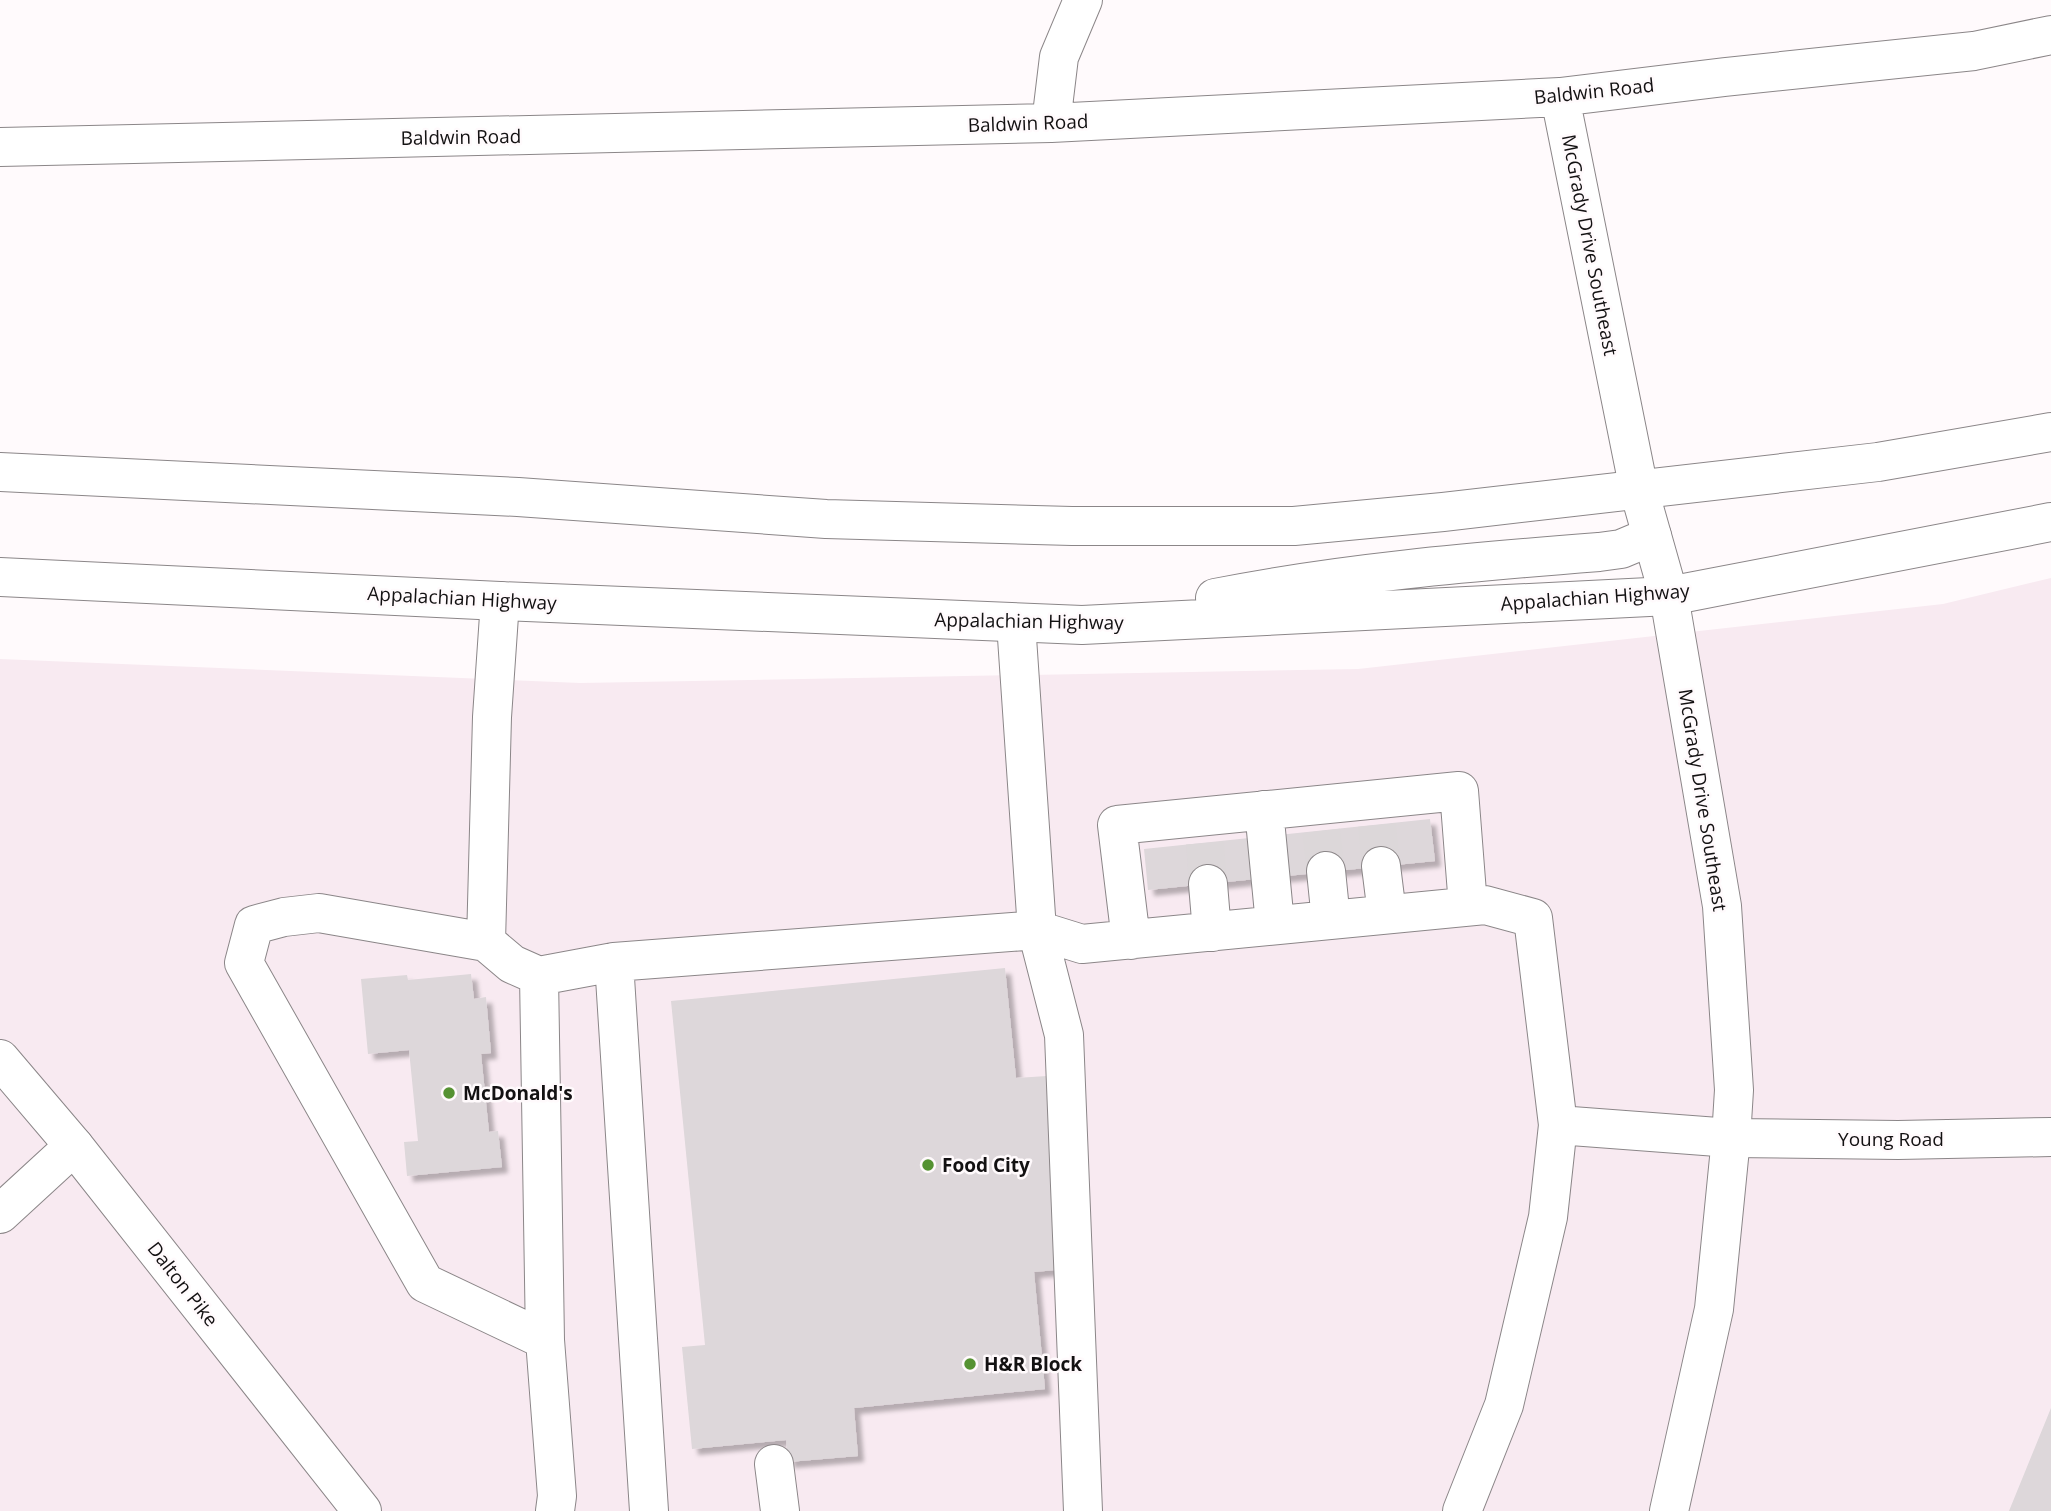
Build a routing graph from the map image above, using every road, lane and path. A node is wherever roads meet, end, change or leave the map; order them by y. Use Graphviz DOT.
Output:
graph roads {
  1 [pos="1083,0"];
  2 [pos="2051,35"];
  3 [pos="1560,97"];
  4 [pos="1051,124"];
  5 [pos="0,147"];
  6 [pos="2051,432"];
  7 [pos="0,472"];
  8 [pos="1639,490"];
  9 [pos="2051,522"];
  10 [pos="1652,536"];
  11 [pos="0,577"];
  12 [pos="1669,596"];
  13 [pos="500,601"];
  14 [pos="1016,623"];
  15 [pos="1082,625"];
  16 [pos="1264,810"];
  17 [pos="1381,866"];
  18 [pos="1326,872"];
  19 [pos="1208,884"];
  20 [pos="1468,906"];
  21 [pos="1387,914"];
  22 [pos="1331,920"];
  23 [pos="1275,924"];
  24 [pos="1037,930"];
  25 [pos="1212,932"];
  26 [pos="1130,940"];
  27 [pos="486,942"];
  28 [pos="614,962"];
  29 [pos="539,976"];
  30 [pos="0,1059"];
  31 [pos="1558,1125"];
  32 [pos="2051,1137"];
  33 [pos="1731,1138"];
  34 [pos="74,1146"];
  35 [pos="0,1214"];
  36 [pos="545,1340"];
  37 [pos="774,1464"];
  38 [pos="362,1511"];
  39 [pos="555,1511"];
  40 [pos="649,1511"];
  41 [pos="780,1511"];
  42 [pos="1083,1511"];
  43 [pos="1462,1511"];
  44 [pos="1669,1511"];
  1 -- 4 [label="main road"];
  2 -- 3 [label="main road, Baldwin Road"];
  3 -- 4 [label="main road, Baldwin Road"];
  3 -- 8 [label="main road, McGrady Drive Southeast"];
  4 -- 5 [label="main road, Baldwin Road"];
  6 -- 8 [label="main road"];
  7 -- 8 [label="main road"];
  8 -- 10 [label="main road, McGrady Drive Southeast"];
  9 -- 12 [label="main road, Appalachian Highway"];
  10 -- 12 [label="main road, McGrady Drive Southeast"];
  10 -- 15 [label="main road"];
  11 -- 13 [label="main road, Appalachian Highway"];
  12 -- 15 [label="main road, Appalachian Highway"];
  12 -- 33 [label="main road, McGrady Drive Southeast"];
  13 -- 14 [label="main road, Appalachian Highway"];
  13 -- 27 [label="main road"];
  14 -- 15 [label="main road, Appalachian Highway"];
  14 -- 24 [label="main road"];
  16 -- 20 [label="main road"];
  16 -- 23 [label="main road"];
  16 -- 26 [label="main road"];
  17 -- 21 [label="main road"];
  18 -- 22 [label="main road"];
  19 -- 25 [label="main road"];
  20 -- 21 [label="main road"];
  20 -- 31 [label="main road"];
  21 -- 22 [label="main road"];
  22 -- 23 [label="main road"];
  23 -- 25 [label="main road"];
  24 -- 26 [label="main road"];
  24 -- 28 [label="main road"];
  24 -- 42 [label="main road"];
  25 -- 26 [label="main road"];
  27 -- 29 [label="main road"];
  27 -- 36 [label="main road"];
  28 -- 29 [label="main road"];
  28 -- 40 [label="main road"];
  29 -- 36 [label="main road"];
  30 -- 34 [label="main road, Dalton Pike"];
  31 -- 33 [label="main road, Young Road"];
  31 -- 43 [label="main road"];
  32 -- 33 [label="main road, Young Road"];
  33 -- 44 [label="main road, McGrady Drive Southeast"];
  34 -- 35 [label="main road"];
  34 -- 38 [label="main road, Dalton Pike"];
  36 -- 39 [label="main road"];
  37 -- 41 [label="main road"];
}
